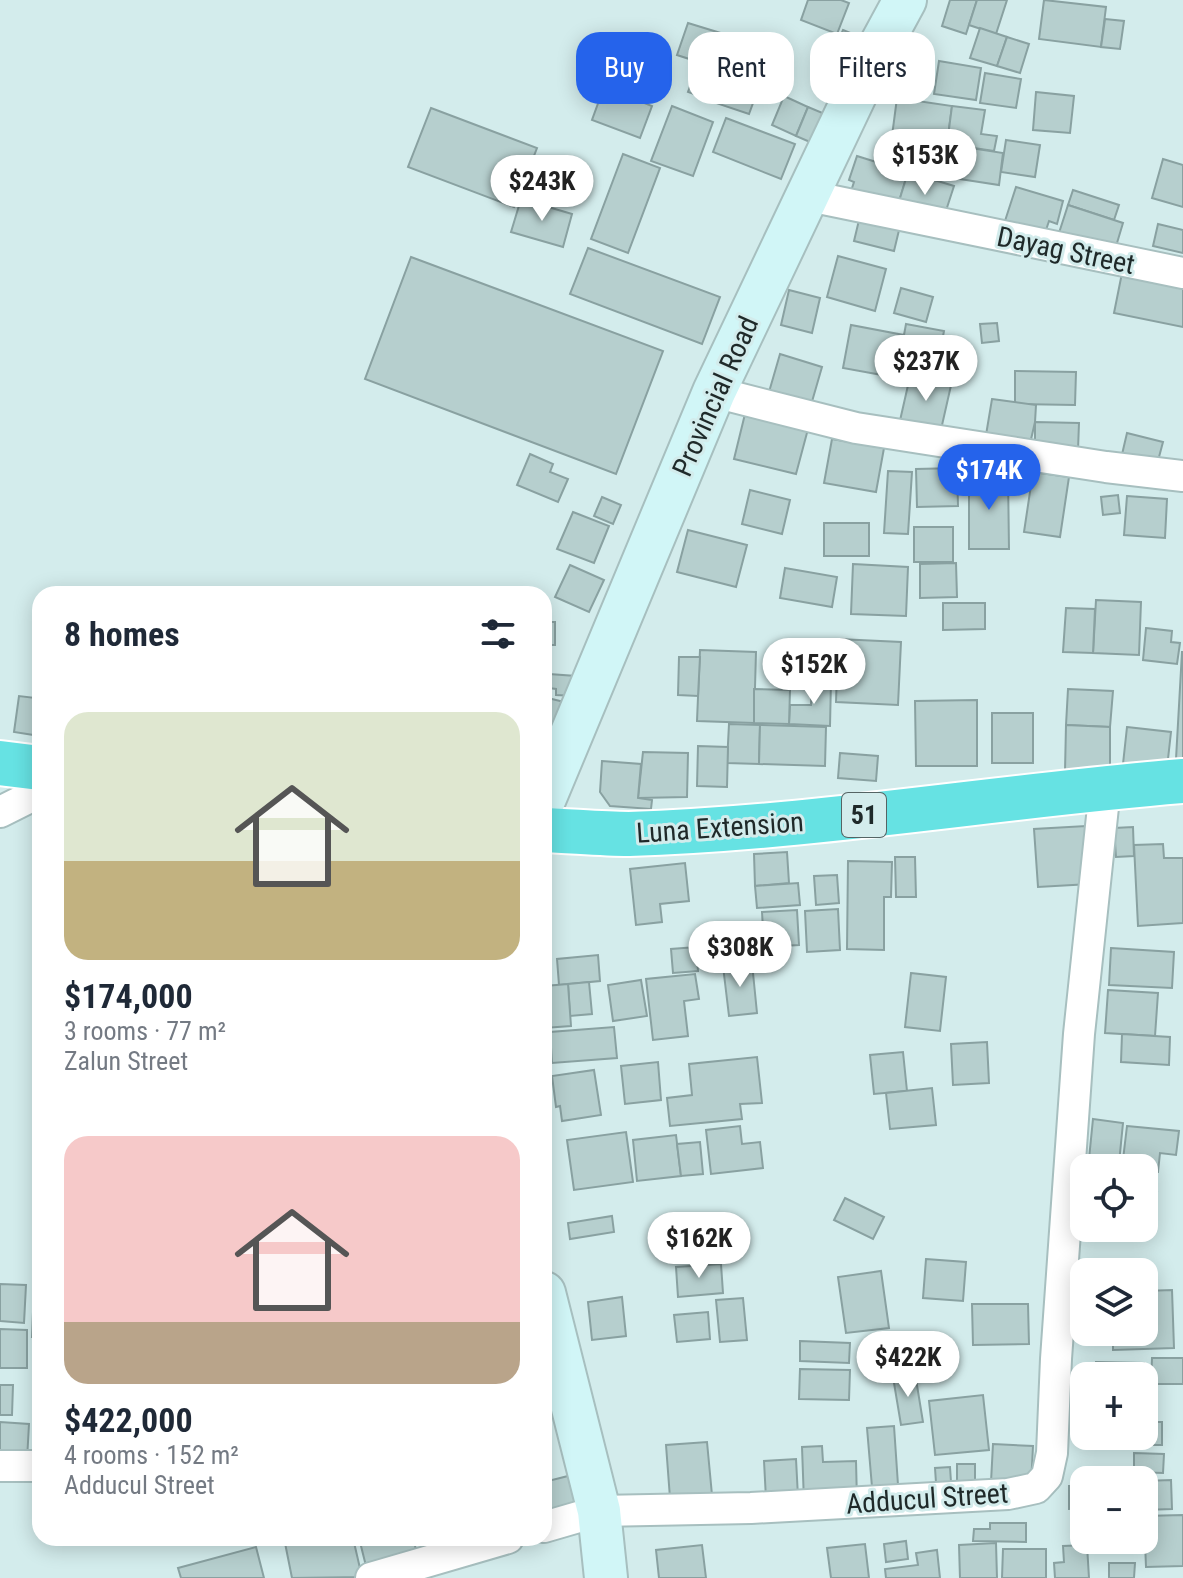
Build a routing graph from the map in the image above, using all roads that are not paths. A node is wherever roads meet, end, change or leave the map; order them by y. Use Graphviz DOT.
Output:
graph roads {
  1 [pos="905,0"];
  2 [pos="809,196"];
  3 [pos="1183,273"];
  4 [pos="714,392"];
  5 [pos="1183,476"];
  6 [pos="0,763"];
  7 [pos="32,767"];
  8 [pos="552,781"];
  9 [pos="1183,781"];
  10 [pos="1105,788"];
  11 [pos="32,796"];
  12 [pos="0,812"];
  13 [pos="552,830"];
  14 [pos="552,1359"];
  15 [pos="558,1408"];
  16 [pos="0,1466"];
  17 [pos="32,1466"];
  18 [pos="599,1511"];
  19 [pos="552,1525"];
  20 [pos="481,1546"];
  21 [pos="371,1578"];
  22 [pos="606,1578"];
  1 -- 2 [label="main road, Provincial Road"];
  2 -- 3 [label="street, Dayag Street"];
  2 -- 4 [label="main road, Provincial Road"];
  4 -- 5 [label="street"];
  4 -- 8 [label="main road, Provincial Road"];
  6 -- 7 [label="highway"];
  9 -- 10 [label="highway, Luna Extension / 51"];
  10 -- 13 [label="highway, Luna Extension / 51"];
  10 -- 18 [label="street, Adducul Street"];
  11 -- 12 [label="street"];
  14 -- 15 [label="main road"];
  15 -- 18 [label="main road"];
  16 -- 17 [label="street"];
  18 -- 19 [label="street, Adducul Street"];
  18 -- 22 [label="main road"];
  20 -- 21 [label="street"];
}
